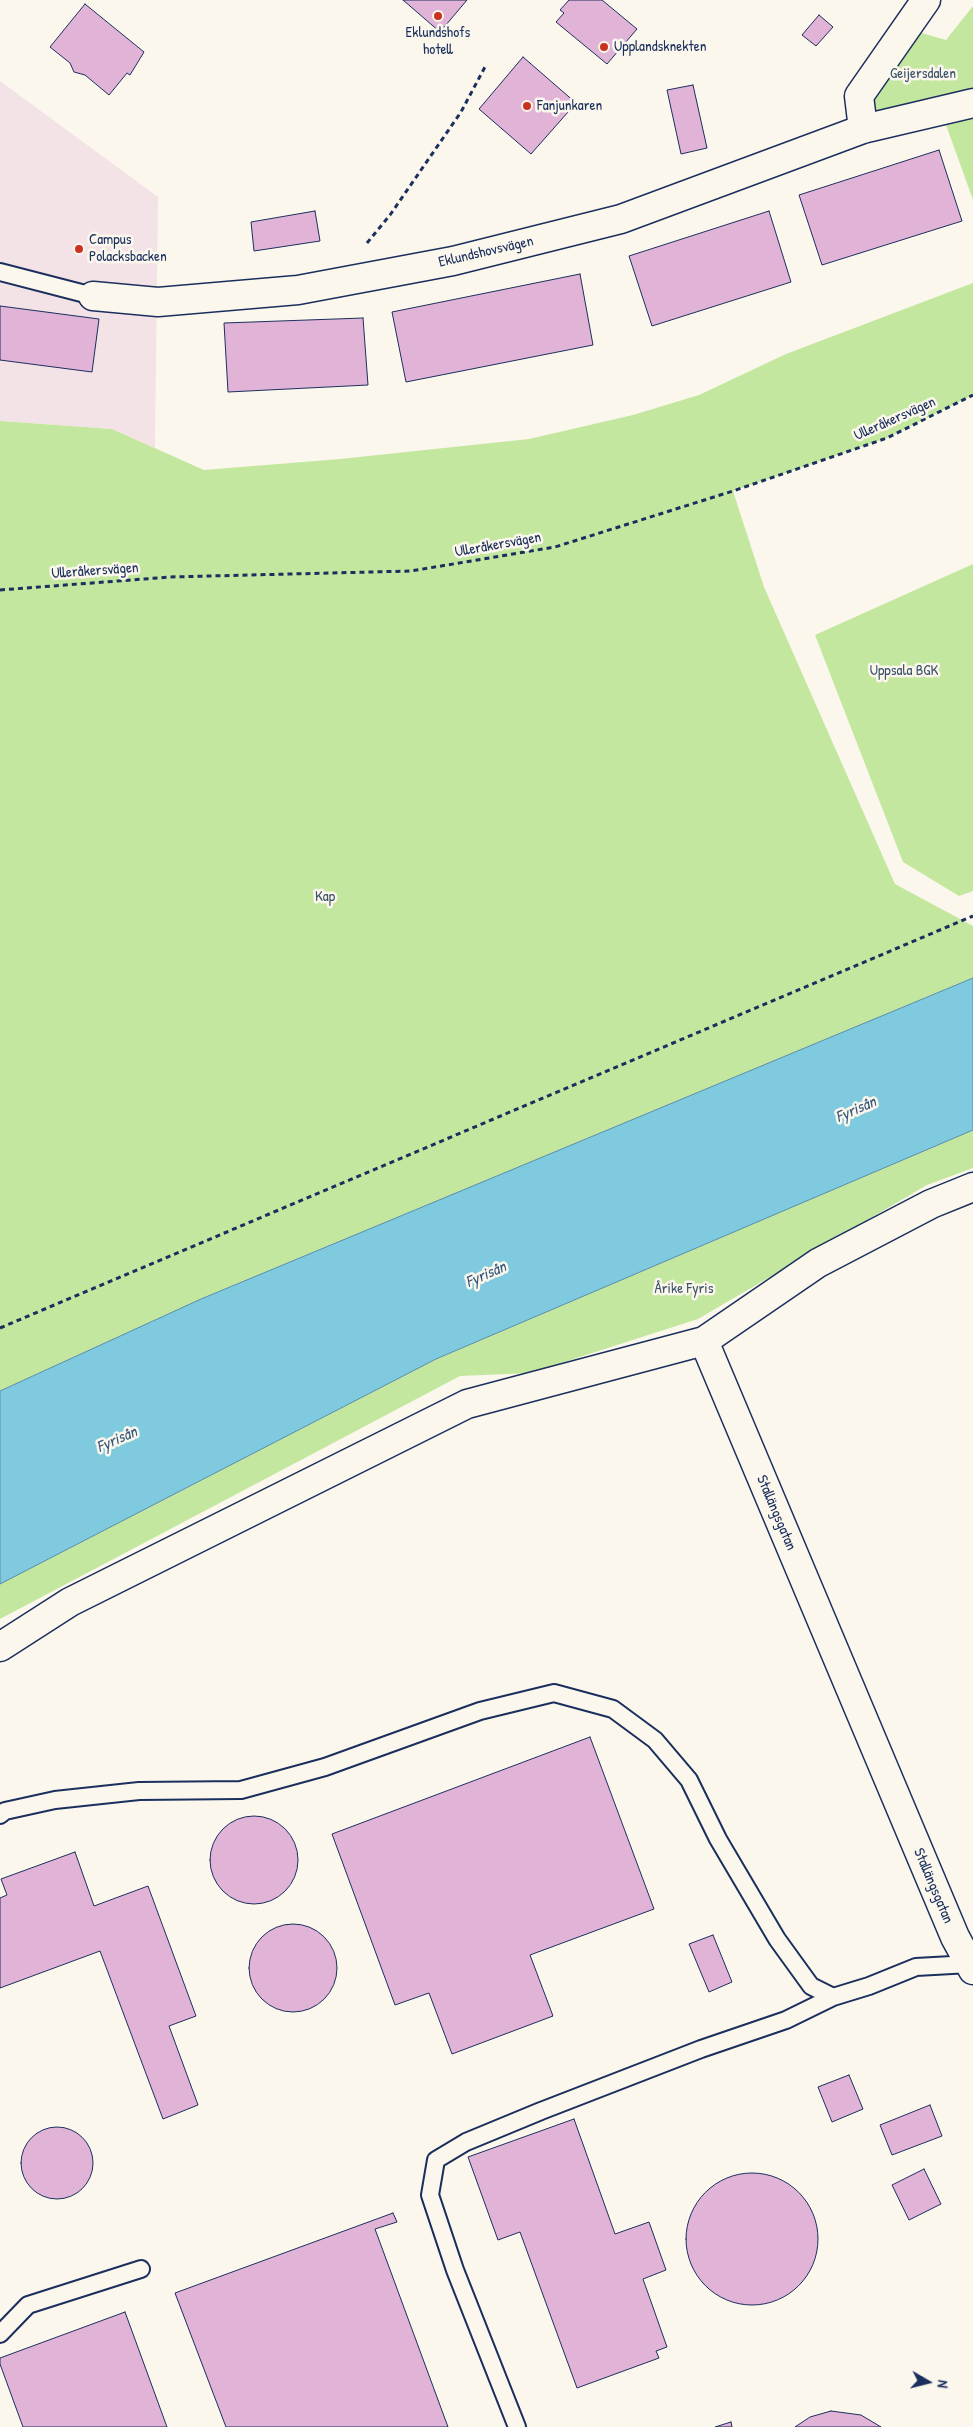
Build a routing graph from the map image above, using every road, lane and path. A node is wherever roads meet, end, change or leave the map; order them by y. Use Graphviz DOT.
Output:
graph roads {
  1 [pos="926,0"];
  2 [pos="486,65"];
  3 [pos="973,104"];
  4 [pos="863,129"];
  5 [pos="0,272"];
  6 [pos="343,282"];
  7 [pos="93,296"];
  8 [pos="973,395"];
  9 [pos="0,590"];
  10 [pos="973,916"];
  11 [pos="973,1187"];
  12 [pos="0,1328"];
  13 [pos="704,1341"];
  14 [pos="0,1647"];
  15 [pos="0,1815"];
  16 [pos="971,1967"];
  17 [pos="833,1997"];
  18 [pos="141,2269"];
  19 [pos="0,2334"];
  20 [pos="517,2427"];
  1 -- 4 [label="street"];
  2 -- 6 [label="path"];
  3 -- 4 [label="street, Eklundshovsvägen"];
  4 -- 6 [label="street, Eklundshovsvägen"];
  5 -- 7 [label="lane"];
  6 -- 7 [label="street, Eklundshovsvägen"];
  8 -- 9 [label="path, Ulleråkersvägen"];
  10 -- 12 [label="path"];
  11 -- 13 [label="street"];
  13 -- 14 [label="street"];
  13 -- 16 [label="street, Stallängsgatan"];
  15 -- 17 [label="lane"];
  16 -- 17 [label="lane"];
  17 -- 20 [label="lane"];
  18 -- 19 [label="lane"];
}
